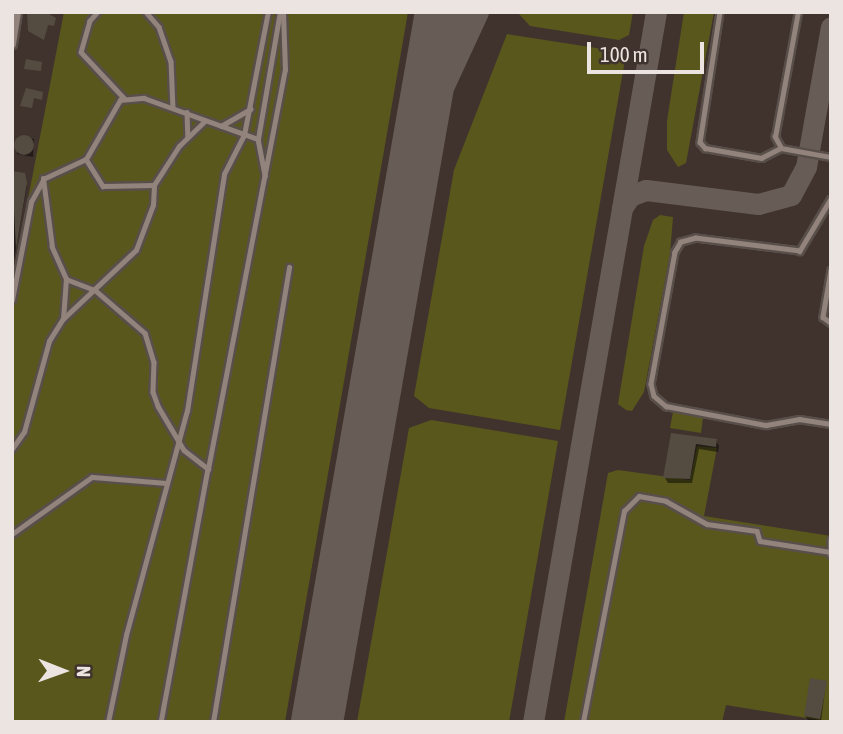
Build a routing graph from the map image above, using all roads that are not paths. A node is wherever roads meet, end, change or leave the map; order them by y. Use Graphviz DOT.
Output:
graph roads {
  1 [pos="98,12"];
  2 [pos="145,12"];
  3 [pos="268,12"];
  4 [pos="281,12"];
  5 [pos="720,12"];
  6 [pos="798,12"];
  7 [pos="15,15"];
  8 [pos="12,44"];
  9 [pos="124,98"];
  10 [pos="173,108"];
  11 [pos="250,108"];
  12 [pos="187,112"];
  13 [pos="205,121"];
  14 [pos="221,126"];
  15 [pos="244,135"];
  16 [pos="188,137"];
  17 [pos="258,139"];
  18 [pos="781,148"];
  19 [pos="831,157"];
  20 [pos="86,159"];
  21 [pos="43,179"];
  22 [pos="266,181"];
  23 [pos="154,185"];
  24 [pos="831,199"];
  25 [pos="289,267"];
  26 [pos="831,270"];
  27 [pos="66,279"];
  28 [pos="95,290"];
  29 [pos="12,300"];
  30 [pos="63,319"];
  31 [pos="831,323"];
  32 [pos="831,424"];
  33 [pos="179,440"];
  34 [pos="12,449"];
  35 [pos="208,469"];
  36 [pos="167,484"];
  37 [pos="12,534"];
  38 [pos="831,540"];
  39 [pos="830,553"];
  40 [pos="108,722"];
  41 [pos="161,722"];
  42 [pos="213,722"];
  43 [pos="583,722"];
  1 -- 9 [label="lane"];
  2 -- 10 [label="lane"];
  3 -- 11 [label="lane"];
  4 -- 17 [label="lane"];
  4 -- 22 [label="lane"];
  5 -- 18 [label="lane"];
  6 -- 18 [label="lane"];
  7 -- 8 [label="street"];
  9 -- 10 [label="lane"];
  9 -- 20 [label="lane"];
  10 -- 12 [label="lane"];
  11 -- 14 [label="lane"];
  11 -- 15 [label="lane"];
  12 -- 13 [label="lane"];
  12 -- 16 [label="lane"];
  13 -- 14 [label="lane"];
  13 -- 16 [label="lane"];
  14 -- 15 [label="lane"];
  15 -- 17 [label="lane"];
  15 -- 33 [label="lane"];
  16 -- 23 [label="lane"];
  17 -- 22 [label="lane"];
  18 -- 19 [label="lane"];
  20 -- 21 [label="lane"];
  20 -- 23 [label="lane"];
  21 -- 27 [label="lane"];
  21 -- 29 [label="lane"];
  22 -- 35 [label="lane"];
  23 -- 28 [label="lane"];
  24 -- 32 [label="lane"];
  25 -- 42 [label="lane"];
  26 -- 31 [label="lane"];
  27 -- 28 [label="lane"];
  27 -- 30 [label="lane"];
  28 -- 30 [label="lane"];
  28 -- 33 [label="lane"];
  30 -- 34 [label="lane"];
  33 -- 35 [label="lane"];
  33 -- 36 [label="lane"];
  35 -- 41 [label="lane"];
  36 -- 37 [label="lane"];
  36 -- 40 [label="lane"];
  38 -- 39 [label="lane"];
  39 -- 43 [label="lane"];
}
